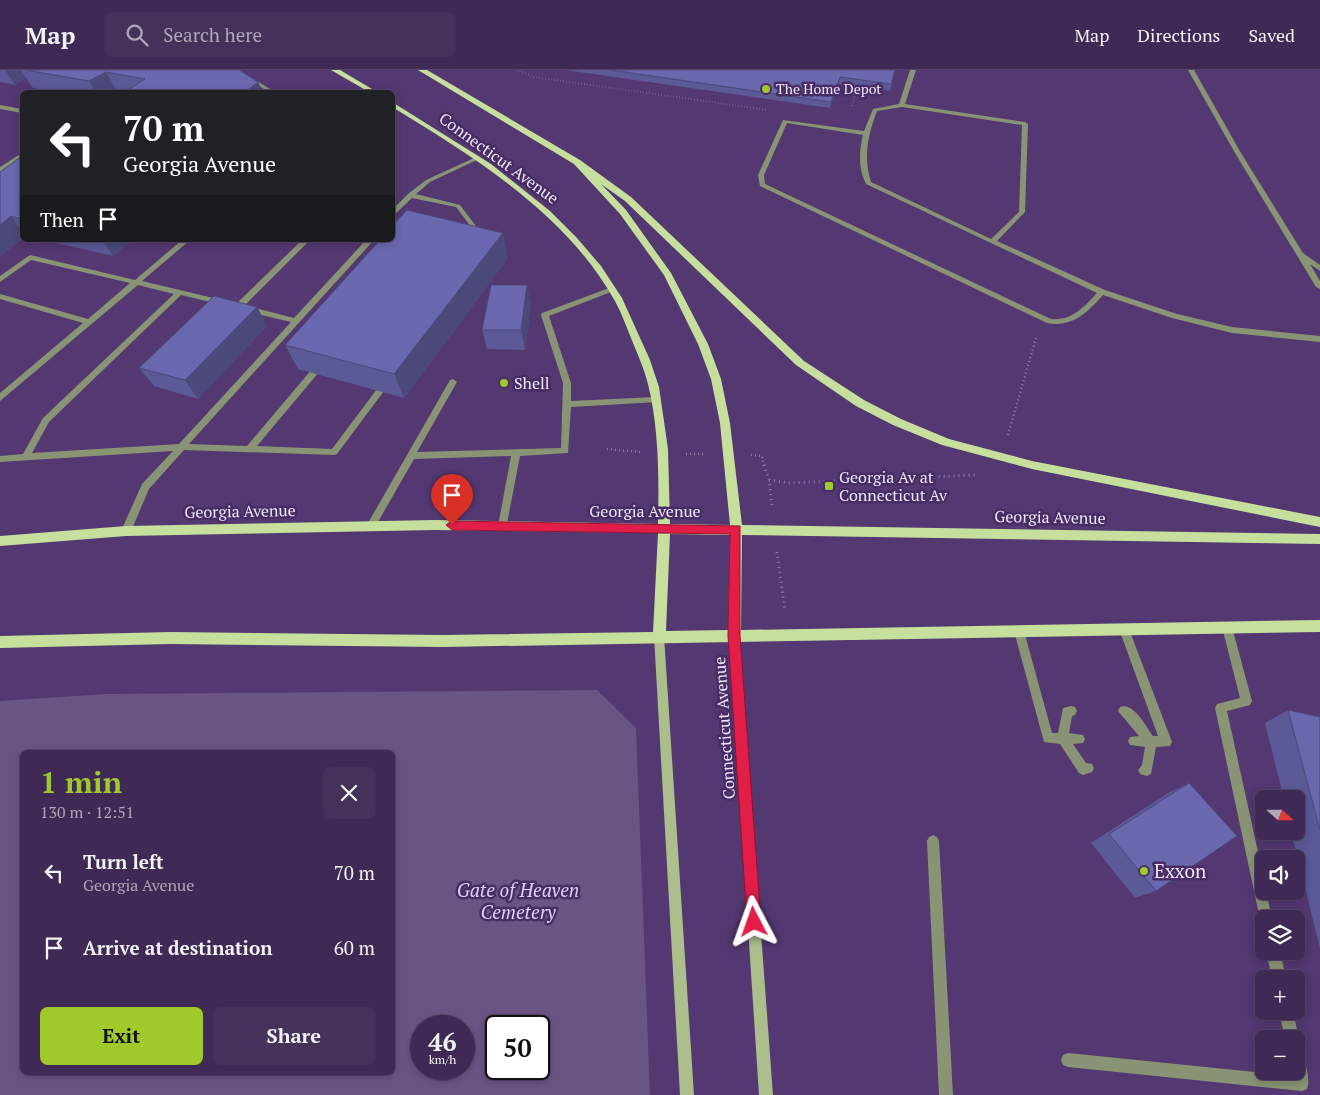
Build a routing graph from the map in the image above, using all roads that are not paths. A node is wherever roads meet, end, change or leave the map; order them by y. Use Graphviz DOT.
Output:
graph roads {
  1 [pos="235,70"];
  2 [pos="335,70"];
  3 [pos="423,70"];
  4 [pos="913,70"];
  5 [pos="1191,70"];
  6 [pos="269,90"];
  7 [pos="370,90"];
  8 [pos="902,105"];
  9 [pos="395,106"];
  10 [pos="0,107"];
  11 [pos="20,111"];
  12 [pos="865,133"];
  13 [pos="20,156"];
  14 [pos="476,159"];
  15 [pos="577,162"];
  16 [pos="0,170"];
  17 [pos="410,195"];
  18 [pos="395,216"];
  19 [pos="463,231"];
  20 [pos="480,235"];
  21 [pos="184,242"];
  22 [pos="304,242"];
  23 [pos="368,242"];
  24 [pos="487,242"];
  25 [pos="992,242"];
  26 [pos="1301,253"];
  27 [pos="1320,269"];
  28 [pos="0,280"];
  29 [pos="138,281"];
  30 [pos="1320,287"];
  31 [pos="612,290"];
  32 [pos="180,292"];
  33 [pos="1102,292"];
  34 [pos="0,296"];
  35 [pos="238,307"];
  36 [pos="296,321"];
  37 [pos="89,322"];
  38 [pos="1320,338"];
  39 [pos="324,360"];
  40 [pos="453,382"];
  41 [pos="380,392"];
  42 [pos="0,398"];
  43 [pos="655,400"];
  44 [pos="566,404"];
  45 [pos="182,447"];
  46 [pos="248,449"];
  47 [pos="516,453"];
  48 [pos="410,456"];
  49 [pos="26,458"];
  50 [pos="0,459"];
  51 [pos="1320,522"];
  52 [pos="372,526"];
  53 [pos="503,526"];
  54 [pos="664,527"];
  55 [pos="736,529"];
  56 [pos="126,531"];
  57 [pos="0,540"];
  58 [pos="1320,540"];
  59 [pos="1320,626"];
  60 [pos="1227,627"];
  61 [pos="1124,629"];
  62 [pos="1019,631"];
  63 [pos="659,636"];
  64 [pos="734,636"];
  65 [pos="0,642"];
  66 [pos="1124,711"];
  67 [pos="1071,712"];
  68 [pos="1063,739"];
  69 [pos="1079,739"];
  70 [pos="1134,741"];
  71 [pos="1151,742"];
  72 [pos="1088,768"];
  73 [pos="1144,770"];
  74 [pos="933,841"];
  75 [pos="1264,910"];
  76 [pos="1068,1060"];
  77 [pos="1255,1079"];
  78 [pos="1263,1080"];
  79 [pos="1301,1080"];
  80 [pos="687,1095"];
  81 [pos="766,1095"];
  82 [pos="946,1095"];
  1 -- 6 [label="lane"];
  2 -- 7 [label="main road"];
  3 -- 15 [label="main road, Connecticut Avenue"];
  4 -- 8 [label="lane"];
  5 -- 26 [label="lane"];
  8 -- 12 [label="lane"];
  8 -- 25 [label="lane"];
  9 -- 14 [label="main road, Connecticut Avenue"];
  10 -- 11 [label="lane"];
  12 -- 25 [label="lane"];
  12 -- 33 [label="lane"];
  13 -- 16 [label="lane"];
  14 -- 17 [label="lane"];
  14 -- 31 [label="main road, Connecticut Avenue"];
  15 -- 51 [label="main road"];
  15 -- 55 [label="main road, Connecticut Avenue"];
  17 -- 18 [label="lane"];
  17 -- 20 [label="lane"];
  19 -- 20 [label="lane"];
  20 -- 24 [label="lane"];
  21 -- 29 [label="lane"];
  22 -- 35 [label="lane"];
  23 -- 36 [label="lane"];
  25 -- 33 [label="lane"];
  26 -- 27 [label="lane"];
  26 -- 30 [label="lane"];
  28 -- 29 [label="lane"];
  29 -- 32 [label="lane"];
  29 -- 37 [label="lane"];
  31 -- 43 [label="main road, Connecticut Avenue"];
  31 -- 44 [label="lane"];
  32 -- 35 [label="lane"];
  32 -- 49 [label="lane"];
  33 -- 38 [label="lane"];
  34 -- 37 [label="lane"];
  35 -- 36 [label="lane"];
  36 -- 45 [label="lane"];
  37 -- 42 [label="lane"];
  39 -- 46 [label="lane"];
  40 -- 48 [label="lane"];
  41 -- 46 [label="lane"];
  43 -- 44 [label="lane"];
  43 -- 54 [label="main road, Connecticut Avenue"];
  44 -- 47 [label="lane"];
  45 -- 46 [label="lane"];
  45 -- 49 [label="lane"];
  45 -- 56 [label="lane"];
  47 -- 48 [label="lane"];
  47 -- 53 [label="lane"];
  48 -- 52 [label="lane"];
  49 -- 50 [label="lane"];
  52 -- 53 [label="main road, Georgia Avenue"];
  52 -- 56 [label="main road, Georgia Avenue"];
  53 -- 54 [label="main road, Georgia Avenue"];
  54 -- 55 [label="main road, Georgia Avenue"];
  54 -- 63 [label="main road, Connecticut Avenue"];
  55 -- 58 [label="main road, Georgia Avenue"];
  55 -- 64 [label="main road, Connecticut Avenue"];
  56 -- 57 [label="main road, Georgia Avenue"];
  59 -- 60 [label="main road"];
  60 -- 61 [label="main road"];
  60 -- 75 [label="lane"];
  61 -- 62 [label="main road"];
  61 -- 71 [label="lane"];
  62 -- 64 [label="main road"];
  62 -- 68 [label="lane"];
  63 -- 64 [label="main road"];
  63 -- 65 [label="main road"];
  63 -- 80 [label="main road, Connecticut Avenue"];
  64 -- 81 [label="main road, Connecticut Avenue"];
  66 -- 71 [label="lane"];
  67 -- 68 [label="lane"];
  68 -- 69 [label="lane"];
  68 -- 72 [label="lane"];
  70 -- 71 [label="lane"];
  71 -- 73 [label="lane"];
  74 -- 82 [label="lane"];
  76 -- 77 [label="lane"];
  78 -- 79 [label="lane"];
}
